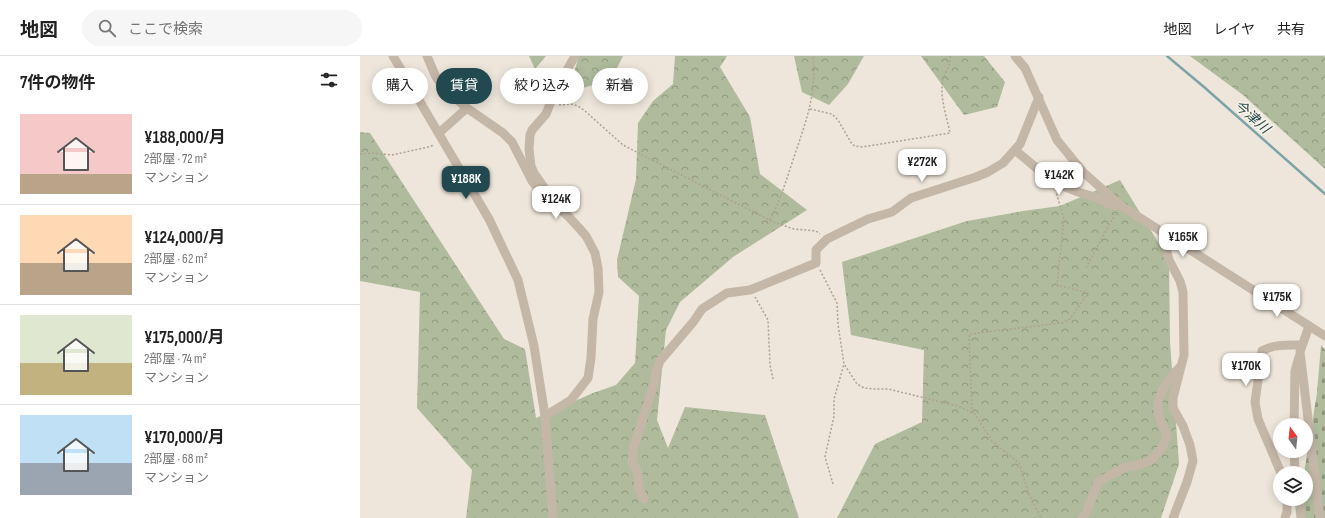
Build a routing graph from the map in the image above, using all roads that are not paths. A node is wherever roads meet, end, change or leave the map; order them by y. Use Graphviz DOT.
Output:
graph roads {
  1 [pos="393,56"];
  2 [pos="427,56"];
  3 [pos="574,56"];
  4 [pos="1015,56"];
  5 [pos="1039,97"];
  6 [pos="468,108"];
  7 [pos="438,133"];
  8 [pos="1015,150"];
  9 [pos="1120,205"];
  10 [pos="556,206"];
  11 [pos="1166,234"];
  12 [pos="1309,326"];
  13 [pos="1325,336"];
  14 [pos="1301,349"];
  15 [pos="1180,367"];
  16 [pos="545,416"];
  17 [pos="1294,418"];
  18 [pos="1278,466"];
  19 [pos="644,499"];
  20 [pos="1286,506"];
  21 [pos="1300,506"];
  22 [pos="553,518"];
  23 [pos="1082,518"];
  24 [pos="1173,518"];
  25 [pos="1285,518"];
  26 [pos="1302,518"];
  27 [pos="1320,518"];
  1 -- 7 [label="street"];
  2 -- 6 [label="street"];
  3 -- 10 [label="street"];
  4 -- 5 [label="street"];
  5 -- 8 [label="street"];
  5 -- 9 [label="street"];
  6 -- 7 [label="street"];
  6 -- 10 [label="street"];
  7 -- 16 [label="street"];
  8 -- 9 [label="street"];
  8 -- 19 [label="street"];
  9 -- 11 [label="street"];
  10 -- 16 [label="street"];
  11 -- 12 [label="street"];
  11 -- 15 [label="street"];
  12 -- 13 [label="street"];
  12 -- 14 [label="street"];
  14 -- 17 [label="street"];
  14 -- 18 [label="street"];
  14 -- 27 [label="street"];
  15 -- 23 [label="street"];
  15 -- 24 [label="street"];
  16 -- 22 [label="street"];
  20 -- 25 [label="street"];
  21 -- 26 [label="street"];
}
